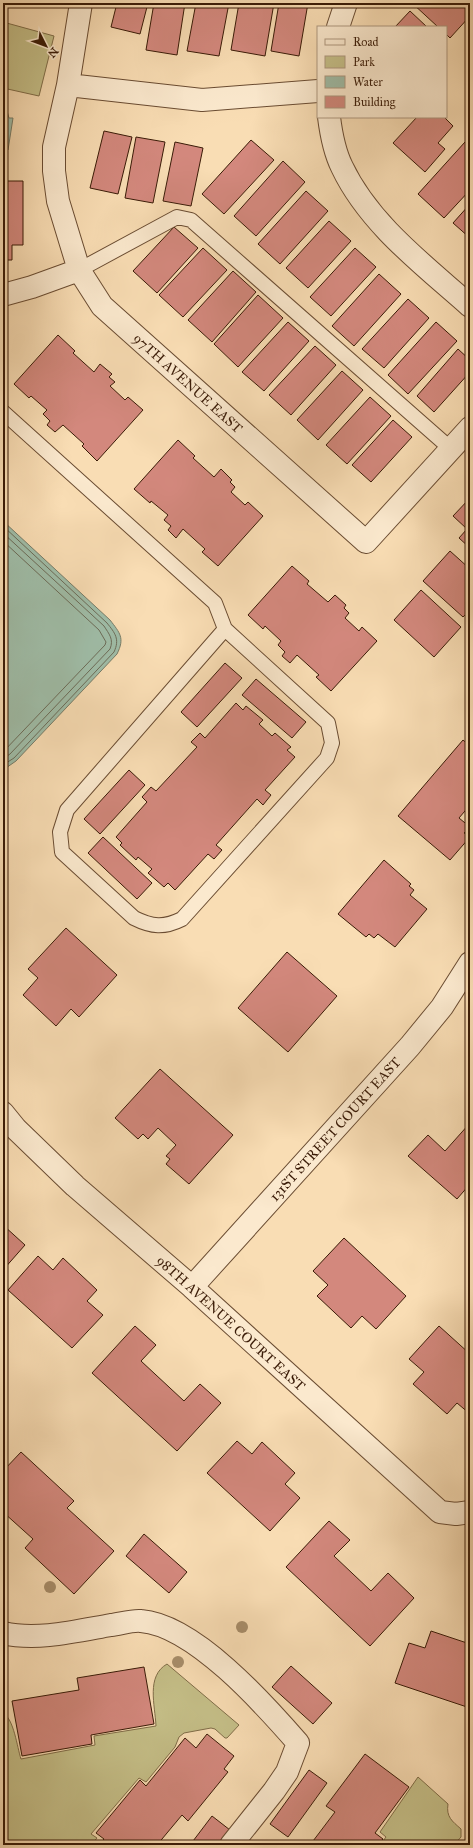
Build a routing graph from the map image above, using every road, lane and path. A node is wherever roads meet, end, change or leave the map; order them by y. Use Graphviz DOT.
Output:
graph roads {
  1 [pos="81,3"];
  2 [pos="346,3"];
  3 [pos="338,26"];
  4 [pos="68,85"];
  5 [pos="317,91"];
  6 [pos="329,118"];
  7 [pos="80,270"];
  8 [pos="3,295"];
  9 [pos="470,306"];
  10 [pos="3,412"];
  11 [pos="470,428"];
  12 [pos="451,449"];
  13 [pos="225,629"];
  14 [pos="470,963"];
  15 [pos="3,1113"];
  16 [pos="192,1287"];
  17 [pos="469,1513"];
  18 [pos="3,1633"];
  19 [pos="231,1845"];
  1 -- 4 [label="street, 97TH AVENUE EAST"];
  2 -- 3 [label="street"];
  4 -- 5 [label="street"];
  4 -- 7 [label="street, 97TH AVENUE EAST"];
  6 -- 9 [label="street"];
  7 -- 8 [label="street"];
  7 -- 12 [label="lane"];
  7 -- 12 [label="street, 97TH AVENUE EAST"];
  10 -- 13 [label="lane"];
  11 -- 12 [label="street"];
  13 -- 13 [label="lane"];
  14 -- 16 [label="street, 131ST STREET COURT EAST"];
  15 -- 16 [label="street, 98TH AVENUE COURT EAST"];
  16 -- 17 [label="street, 98TH AVENUE COURT EAST"];
  18 -- 19 [label="street"];
}
